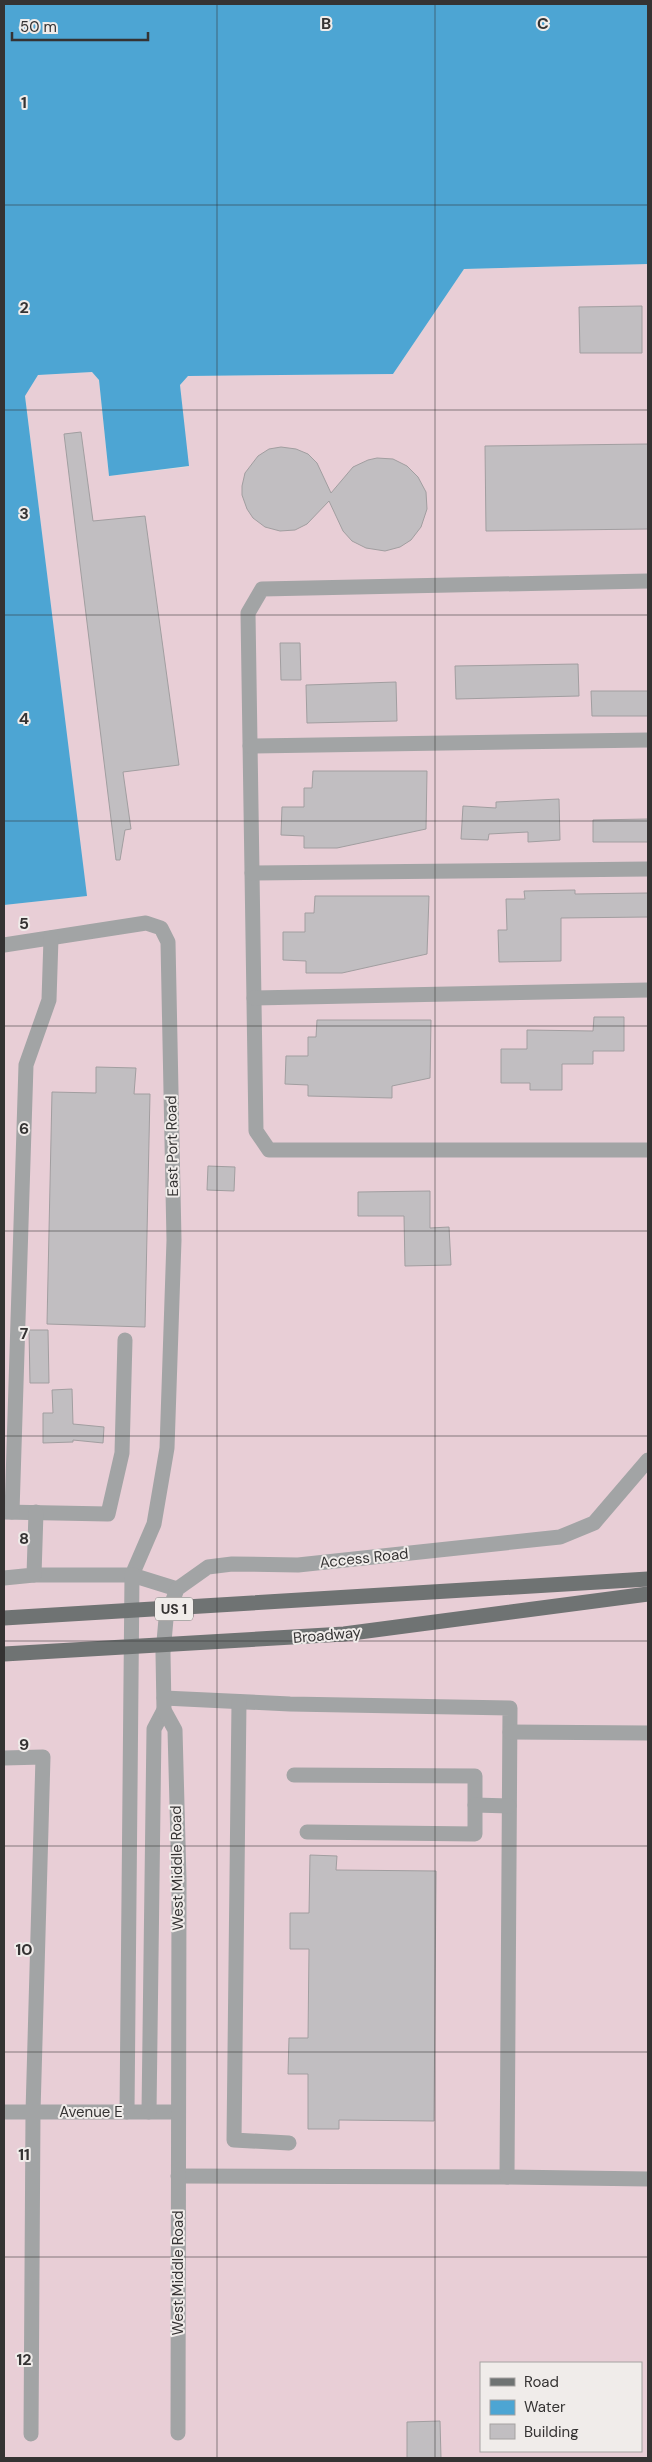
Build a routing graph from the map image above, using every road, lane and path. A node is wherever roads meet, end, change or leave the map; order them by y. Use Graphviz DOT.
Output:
graph roads {
  1 [pos="648,581"];
  2 [pos="648,740"];
  3 [pos="250,746"];
  4 [pos="648,869"];
  5 [pos="252,873"];
  6 [pos="51,938"];
  7 [pos="4,945"];
  8 [pos="648,990"];
  9 [pos="254,998"];
  10 [pos="648,1150"];
  11 [pos="125,1340"];
  12 [pos="648,1460"];
  13 [pos="8,1512"];
  14 [pos="36,1512"];
  15 [pos="34,1575"];
  16 [pos="132,1575"];
  17 [pos="4,1578"];
  18 [pos="648,1579"];
  19 [pos="177,1589"];
  20 [pos="648,1594"];
  21 [pos="4,1618"];
  22 [pos="4,1654"];
  23 [pos="239,1702"];
  24 [pos="164,1704"];
  25 [pos="510,1732"];
  26 [pos="648,1733"];
  27 [pos="4,1758"];
  28 [pos="294,1775"];
  29 [pos="475,1805"];
  30 [pos="510,1806"];
  31 [pos="307,1832"];
  32 [pos="4,2112"];
  33 [pos="33,2112"];
  34 [pos="127,2112"];
  35 [pos="149,2112"];
  36 [pos="178,2112"];
  37 [pos="289,2143"];
  38 [pos="178,2176"];
  39 [pos="506,2177"];
  40 [pos="648,2179"];
  41 [pos="178,2433"];
  42 [pos="31,2434"];
  1 -- 3 [label="street"];
  2 -- 3 [label="street"];
  3 -- 5 [label="street"];
  4 -- 5 [label="street"];
  5 -- 9 [label="street"];
  6 -- 7 [label="street, East Port Road"];
  6 -- 13 [label="street"];
  6 -- 16 [label="street, East Port Road"];
  8 -- 9 [label="street"];
  9 -- 10 [label="street"];
  11 -- 14 [label="street"];
  12 -- 19 [label="street, Access Road"];
  13 -- 14 [label="street"];
  14 -- 15 [label="street"];
  15 -- 16 [label="street"];
  15 -- 17 [label="street"];
  16 -- 19 [label="street"];
  16 -- 34 [label="street"];
  18 -- 21 [label="main road, US 1"];
  19 -- 24 [label="street"];
  20 -- 22 [label="main road, Broadway"];
  23 -- 24 [label="street"];
  23 -- 25 [label="street"];
  23 -- 37 [label="street"];
  24 -- 35 [label="street, West Middle Road"];
  24 -- 36 [label="street, West Middle Road"];
  25 -- 26 [label="street"];
  25 -- 30 [label="street"];
  27 -- 33 [label="street"];
  28 -- 29 [label="street"];
  29 -- 30 [label="street"];
  29 -- 31 [label="street"];
  30 -- 39 [label="street"];
  32 -- 33 [label="street, Avenue E"];
  33 -- 34 [label="street, Avenue E"];
  33 -- 42 [label="street"];
  34 -- 35 [label="street, Avenue E"];
  35 -- 36 [label="street, Avenue E"];
  36 -- 38 [label="street, West Middle Road"];
  38 -- 39 [label="street"];
  38 -- 41 [label="street, West Middle Road"];
  39 -- 40 [label="street"];
}
